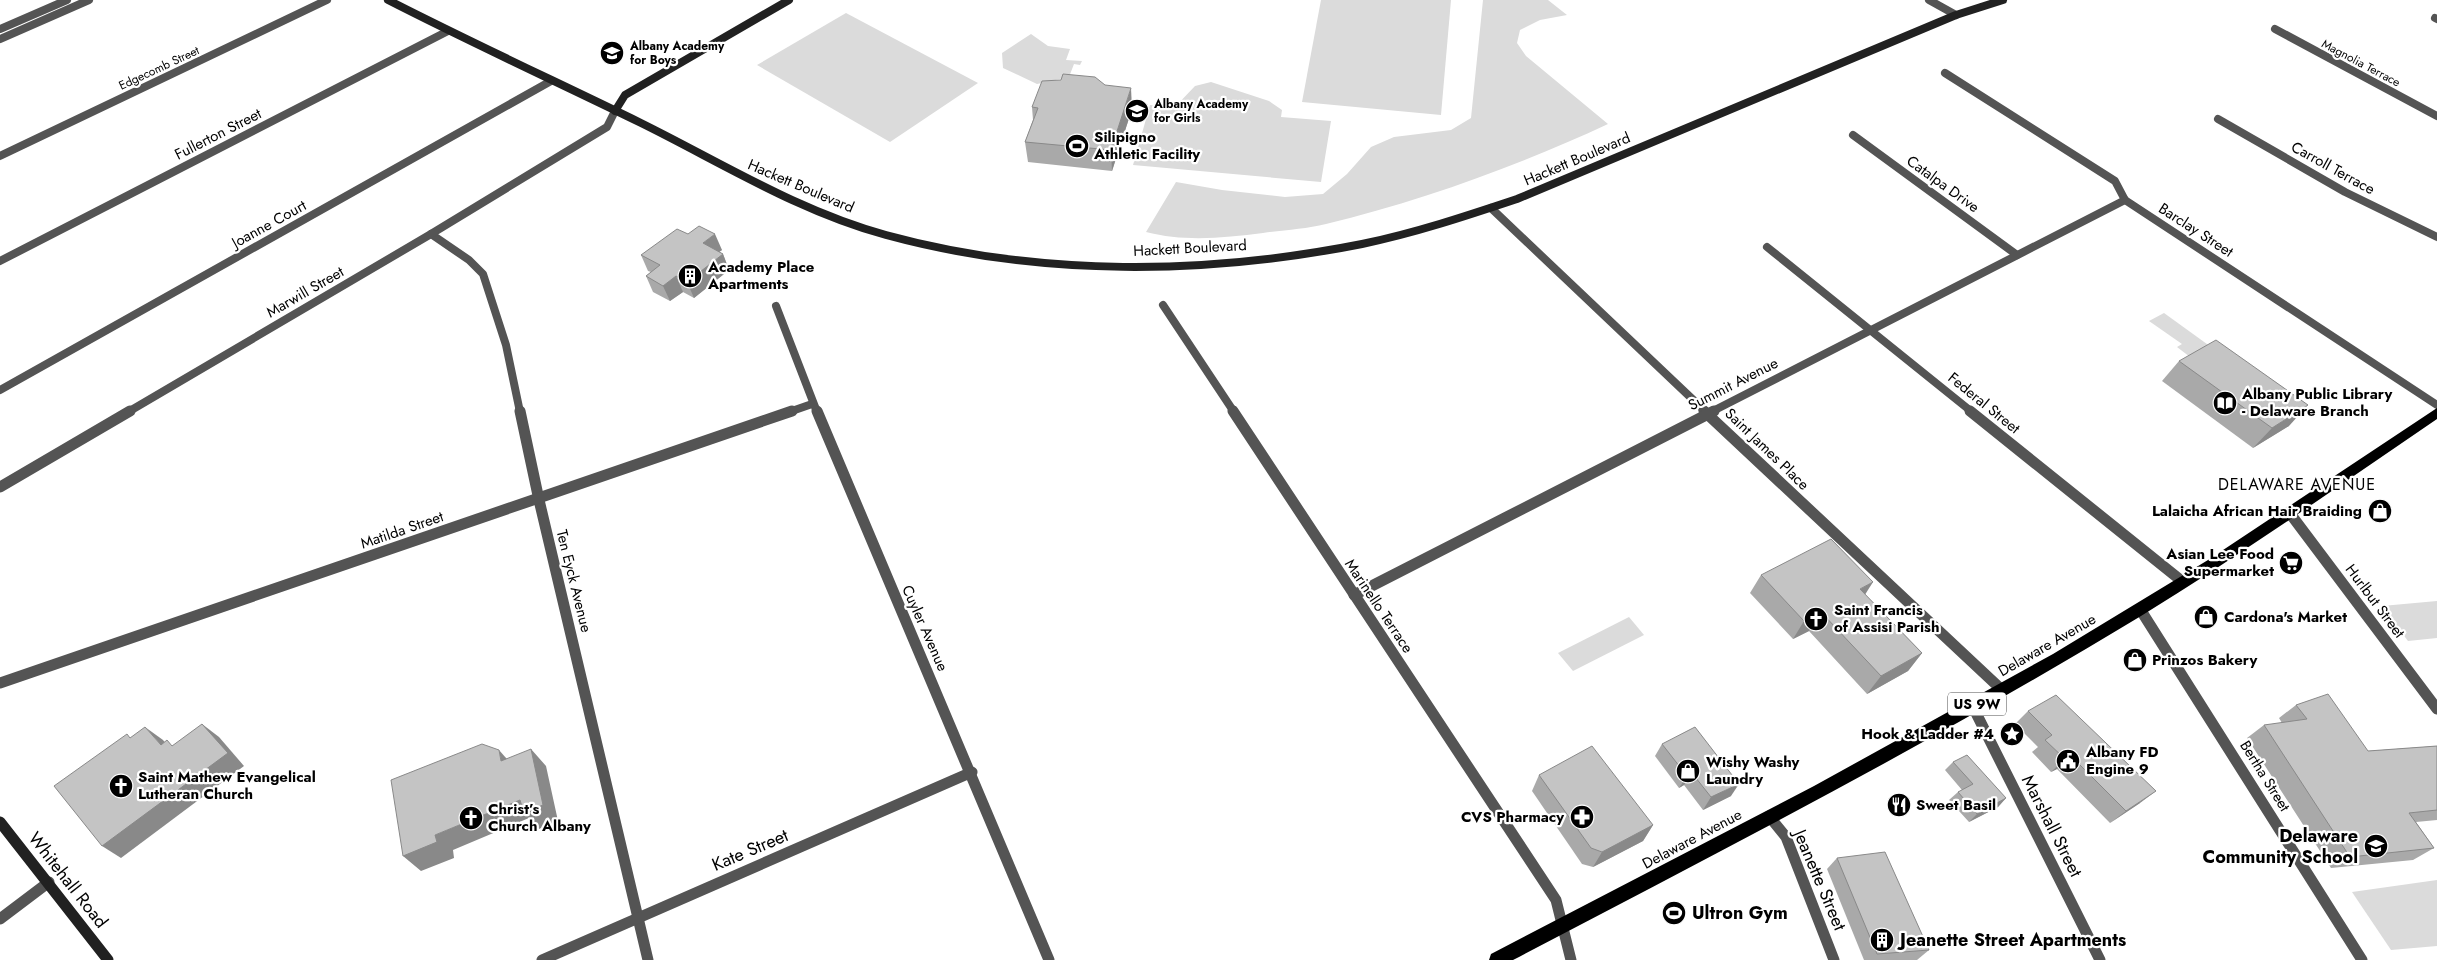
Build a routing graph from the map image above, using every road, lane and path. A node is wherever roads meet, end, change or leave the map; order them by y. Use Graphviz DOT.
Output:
graph roads {
  1 [pos="67,0"];
  2 [pos="90,0"];
  3 [pos="327,0"];
  4 [pos="388,0"];
  5 [pos="790,0"];
  6 [pos="1929,0"];
  7 [pos="2003,0"];
  8 [pos="1956,15"];
  9 [pos="0,29"];
  10 [pos="2275,29"];
  11 [pos="448,31"];
  12 [pos="0,39"];
  13 [pos="1945,73"];
  14 [pos="551,81"];
  15 [pos="615,112"];
  16 [pos="2437,116"];
  17 [pos="2218,119"];
  18 [pos="1853,135"];
  19 [pos="0,156"];
  20 [pos="2126,200"];
  21 [pos="1492,208"];
  22 [pos="431,234"];
  23 [pos="2437,237"];
  24 [pos="1767,246"];
  25 [pos="2016,255"];
  26 [pos="0,261"];
  27 [pos="1163,305"];
  28 [pos="776,306"];
  29 [pos="1870,330"];
  30 [pos="0,390"];
  31 [pos="812,404"];
  32 [pos="2437,405"];
  33 [pos="2437,413"];
  34 [pos="1708,414"];
  35 [pos="0,488"];
  36 [pos="539,500"];
  37 [pos="2289,512"];
  38 [pos="2183,582"];
  39 [pos="1354,595"];
  40 [pos="2140,609"];
  41 [pos="0,683"];
  42 [pos="2002,690"];
  43 [pos="1973,707"];
  44 [pos="2437,709"];
  45 [pos="972,772"];
  46 [pos="1769,816"];
  47 [pos="0,822"];
  48 [pos="49,882"];
  49 [pos="639,917"];
  50 [pos="0,919"];
  51 [pos="1564,926"];
  52 [pos="108,960"];
  53 [pos="542,960"];
  54 [pos="648,960"];
  55 [pos="1050,960"];
  56 [pos="1497,960"];
  57 [pos="1572,960"];
  58 [pos="1834,960"];
  59 [pos="2100,960"];
  60 [pos="2362,960"];
  1 -- 9 [label="street"];
  2 -- 12 [label="street"];
  3 -- 19 [label="street, Edgecomb Street"];
  4 -- 11 [label="street, Hackett Boulevard"];
  5 -- 15 [label="street"];
  6 -- 8 [label="street"];
  7 -- 8 [label="street, Hackett Boulevard"];
  8 -- 21 [label="street, Hackett Boulevard"];
  10 -- 16 [label="street, Magnolia Terrace"];
  11 -- 14 [label="street, Hackett Boulevard"];
  11 -- 26 [label="street, Fullerton Street"];
  13 -- 20 [label="street, Barclay Street"];
  14 -- 15 [label="street, Hackett Boulevard"];
  14 -- 30 [label="street, Joanne Court"];
  15 -- 21 [label="street, Hackett Boulevard"];
  15 -- 22 [label="street, Marwill Street"];
  17 -- 23 [label="street, Carroll Terrace"];
  18 -- 25 [label="street, Catalpa Drive"];
  20 -- 25 [label="street, Summit Avenue"];
  20 -- 32 [label="street, Barclay Street"];
  21 -- 34 [label="street, Saint James Place"];
  22 -- 35 [label="street, Marwill Street"];
  22 -- 36 [label="street, Ten Eyck Avenue"];
  24 -- 29 [label="street, Federal Street"];
  25 -- 29 [label="street, Summit Avenue"];
  27 -- 39 [label="street, Marinello Terrace"];
  28 -- 31 [label="street, Cuyler Avenue"];
  29 -- 34 [label="street, Summit Avenue"];
  29 -- 38 [label="street, Federal Street"];
  31 -- 36 [label="street, Matilda Street"];
  31 -- 45 [label="street, Cuyler Avenue"];
  33 -- 37 [label="main road, Delaware Avenue / US 9W"];
  34 -- 39 [label="street, Summit Avenue"];
  34 -- 42 [label="street, Saint James Place"];
  36 -- 41 [label="street, Matilda Street"];
  36 -- 49 [label="street, Ten Eyck Avenue"];
  37 -- 38 [label="main road, Delaware Avenue / US 9W"];
  37 -- 44 [label="street, Hurlbut Street"];
  38 -- 40 [label="main road, Delaware Avenue / US 9W"];
  39 -- 51 [label="street, Marinello Terrace"];
  40 -- 42 [label="main road, Delaware Avenue / US 9W"];
  40 -- 60 [label="street, Bertha Street"];
  42 -- 43 [label="main road, Delaware Avenue / US 9W"];
  43 -- 46 [label="main road, Delaware Avenue / US 9W"];
  43 -- 59 [label="street, Marshall Street"];
  45 -- 49 [label="street, Kate Street"];
  45 -- 55 [label="street, Cuyler Avenue"];
  46 -- 51 [label="main road, Delaware Avenue / US 9W"];
  46 -- 58 [label="street, Jeanette Street"];
  47 -- 48 [label="street, Whitehall Road"];
  48 -- 50 [label="street"];
  48 -- 52 [label="street, Whitehall Road"];
  49 -- 53 [label="street, Kate Street"];
  49 -- 54 [label="street, Ten Eyck Avenue"];
  51 -- 56 [label="main road, Delaware Avenue / US 9W"];
  51 -- 57 [label="street, Marinello Terrace"];
}
